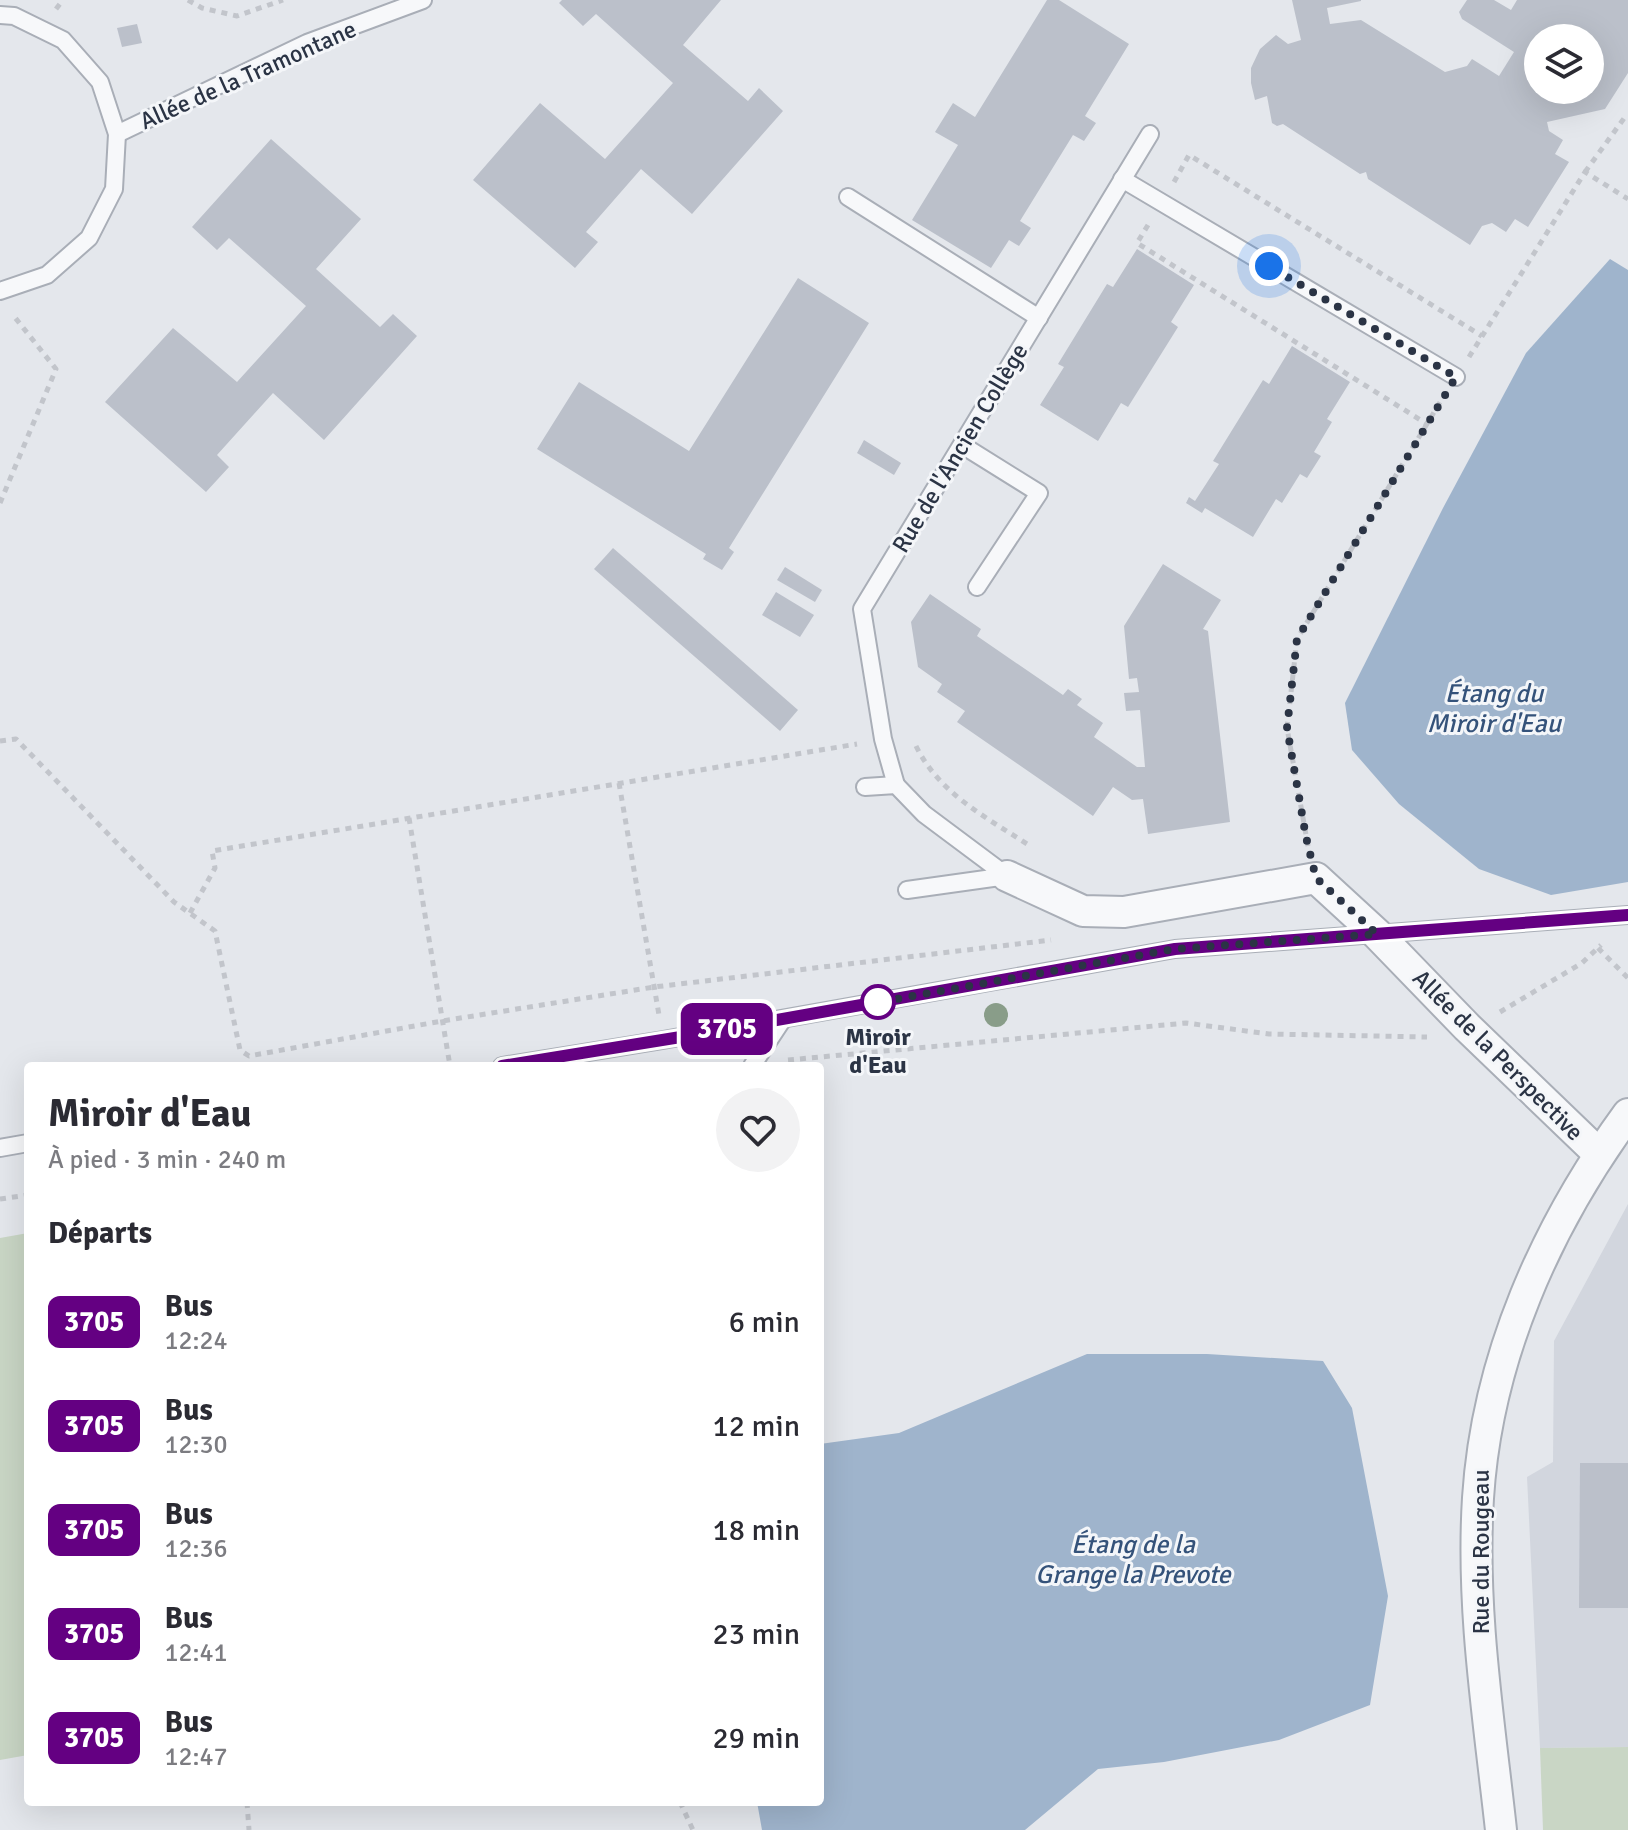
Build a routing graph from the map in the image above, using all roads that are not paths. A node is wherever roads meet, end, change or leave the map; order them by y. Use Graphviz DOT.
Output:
graph roads {
  1 [pos="423,0"];
  2 [pos="0,15"];
  3 [pos="117,134"];
  4 [pos="1150,134"];
  5 [pos="1122,179"];
  6 [pos="848,197"];
  7 [pos="0,291"];
  8 [pos="1039,318"];
  9 [pos="1456,377"];
  10 [pos="962,445"];
  11 [pos="977,587"];
  12 [pos="896,785"];
  13 [pos="865,787"];
  14 [pos="1007,876"];
  15 [pos="907,890"];
  16 [pos="1628,915"];
  17 [pos="1377,934"];
  18 [pos="783,1019"];
  19 [pos="527,1062"];
  20 [pos="755,1062"];
  21 [pos="1628,1114"];
  22 [pos="24,1144"];
  23 [pos="0,1148"];
  24 [pos="1599,1154"];
  25 [pos="1501,1830"];
  1 -- 3 [label="lane, Allée de la Tramontane"];
  2 -- 3 [label="lane"];
  3 -- 7 [label="lane"];
  4 -- 5 [label="lane, Rue de l'Ancien Collège"];
  5 -- 8 [label="lane, Rue de l'Ancien Collège"];
  5 -- 9 [label="lane"];
  6 -- 8 [label="lane"];
  8 -- 10 [label="lane, Rue de l'Ancien Collège"];
  10 -- 11 [label="lane"];
  10 -- 12 [label="lane, Rue de l'Ancien Collège"];
  12 -- 13 [label="lane"];
  12 -- 14 [label="lane"];
  14 -- 15 [label="lane"];
  14 -- 17 [label="street, Allée de la Perspective"];
  16 -- 17 [label="lane"];
  17 -- 18 [label="lane"];
  17 -- 24 [label="street, Allée de la Perspective"];
  18 -- 19 [label="lane"];
  18 -- 20 [label="lane"];
  21 -- 24 [label="street, Rue du Rougeau"];
  22 -- 23 [label="lane"];
  24 -- 25 [label="street, Rue du Rougeau"];
}
